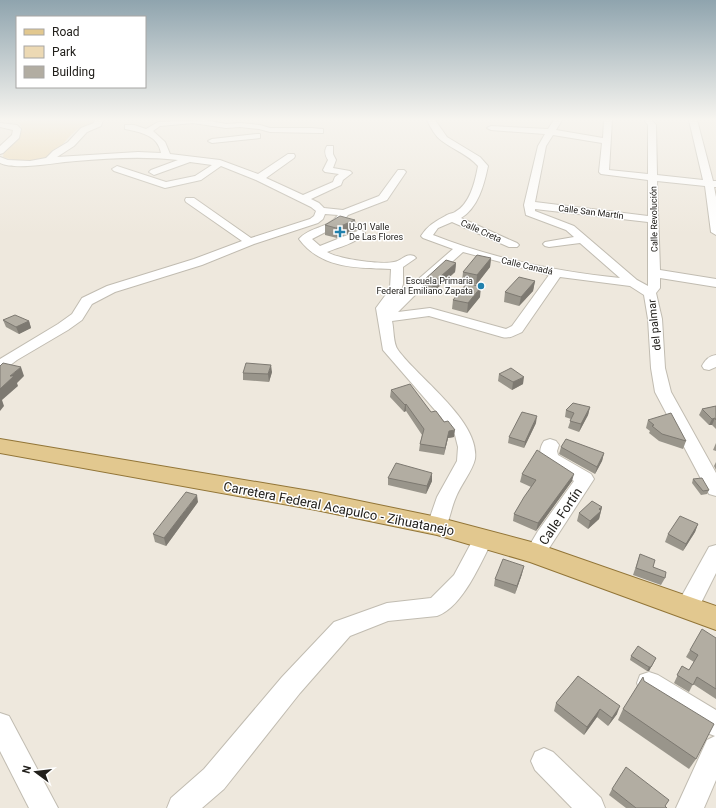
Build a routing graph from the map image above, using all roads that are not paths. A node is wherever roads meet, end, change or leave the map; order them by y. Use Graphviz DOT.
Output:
graph roads {
  1 [pos="90,158"];
  2 [pos="180,158"];
  3 [pos="289,158"];
  4 [pos="331,158"];
  5 [pos="475,158"];
  6 [pos="540,158"];
  7 [pos="605,158"];
  8 [pos="653,158"];
  9 [pos="704,158"];
  10 [pos="190,159"];
  11 [pos="0,160"];
  12 [pos="50,160"];
  13 [pos="220,163"];
  14 [pos="117,169"];
  15 [pos="154,172"];
  16 [pos="401,172"];
  17 [pos="259,178"];
  18 [pos="654,178"];
  19 [pos="712,183"];
  20 [pos="303,199"];
  21 [pos="590,199"];
  22 [pos="190,200"];
  23 [pos="714,201"];
  24 [pos="529,209"];
  25 [pos="571,209"];
  26 [pos="321,211"];
  27 [pos="590,211"];
  28 [pos="344,213"];
  29 [pos="450,217"];
  30 [pos="654,220"];
  31 [pos="305,224"];
  32 [pos="560,224"];
  33 [pos="319,230"];
  34 [pos="716,232"];
  35 [pos="360,233"];
  36 [pos="582,239"];
  37 [pos="250,242"];
  38 [pos="549,244"];
  39 [pos="513,245"];
  40 [pos="461,248"];
  41 [pos="318,251"];
  42 [pos="410,258"];
  43 [pos="572,265"];
  44 [pos="397,266"];
  45 [pos="557,273"];
  46 [pos="653,273"];
  47 [pos="587,278"];
  48 [pos="633,283"];
  49 [pos="716,283"];
  50 [pos="650,293"];
  51 [pos="385,318"];
  52 [pos="0,366"];
  53 [pos="550,445"];
  54 [pos="0,446"];
  55 [pos="716,489"];
  56 [pos="437,526"];
  57 [pos="483,539"];
  58 [pos="716,553"];
  59 [pos="535,554"];
  60 [pos="687,608"];
  61 [pos="716,618"];
  62 [pos="649,683"];
  63 [pos="716,724"];
  64 [pos="0,725"];
  65 [pos="716,749"];
  66 [pos="544,761"];
  67 [pos="44,808"];
  68 [pos="181,808"];
  69 [pos="591,808"];
  70 [pos="690,808"];
  1 -- 12 [label="street"];
  2 -- 10 [label="street"];
  3 -- 17 [label="street"];
  4 -- 20 [label="street"];
  5 -- 29 [label="street"];
  6 -- 24 [label="street"];
  7 -- 18 [label="street"];
  8 -- 18 [label="street, Calle Revolución"];
  9 -- 19 [label="street"];
  10 -- 13 [label="street"];
  10 -- 15 [label="street"];
  11 -- 12 [label="street"];
  13 -- 14 [label="street"];
  13 -- 17 [label="street"];
  16 -- 28 [label="street"];
  17 -- 20 [label="street"];
  18 -- 19 [label="street"];
  18 -- 30 [label="street, Calle Revolución"];
  19 -- 23 [label="street"];
  20 -- 26 [label="street"];
  21 -- 27 [label="street"];
  22 -- 37 [label="street"];
  23 -- 34 [label="street"];
  24 -- 25 [label="street, Calle San Martín"];
  24 -- 32 [label="street, del palmar"];
  25 -- 27 [label="street, Calle San Martín"];
  25 -- 32 [label="street"];
  26 -- 28 [label="street"];
  26 -- 31 [label="street"];
  27 -- 30 [label="street, Calle San Martín"];
  28 -- 33 [label="street"];
  29 -- 39 [label="street, Calle Creta"];
  29 -- 40 [label="street, Calle Canadá"];
  30 -- 46 [label="street, Calle Revolución"];
  31 -- 33 [label="street"];
  31 -- 37 [label="street"];
  32 -- 36 [label="street, del palmar"];
  33 -- 41 [label="street"];
  35 -- 41 [label="street"];
  36 -- 38 [label="street"];
  36 -- 48 [label="street, del palmar"];
  37 -- 52 [label="street"];
  40 -- 45 [label="street, Calle Canadá"];
  40 -- 51 [label="street"];
  41 -- 44 [label="street"];
  42 -- 44 [label="street"];
  43 -- 47 [label="street"];
  44 -- 51 [label="street"];
  45 -- 47 [label="street, Calle Canadá"];
  45 -- 51 [label="street"];
  46 -- 49 [label="street"];
  46 -- 50 [label="street, Calle Revolución"];
  47 -- 48 [label="street, Calle Canadá"];
  48 -- 50 [label="street, del palmar"];
  50 -- 55 [label="street, del palmar"];
  51 -- 56 [label="street"];
  53 -- 59 [label="street, Calle Fortín"];
  54 -- 56 [label="main road, Carretera Federal Acapulco - Zihuatanejo"];
  56 -- 57 [label="main road, Carretera Federal Acapulco - Zihuatanejo"];
  57 -- 59 [label="main road, Carretera Federal Acapulco - Zihuatanejo"];
  57 -- 68 [label="street"];
  58 -- 60 [label="street"];
  59 -- 60 [label="main road, Carretera Federal Acapulco - Zihuatanejo"];
  60 -- 61 [label="main road, Carretera Federal Acapulco - Zihuatanejo"];
  62 -- 63 [label="street"];
  64 -- 67 [label="street"];
  65 -- 70 [label="street"];
  66 -- 69 [label="street"];
}
